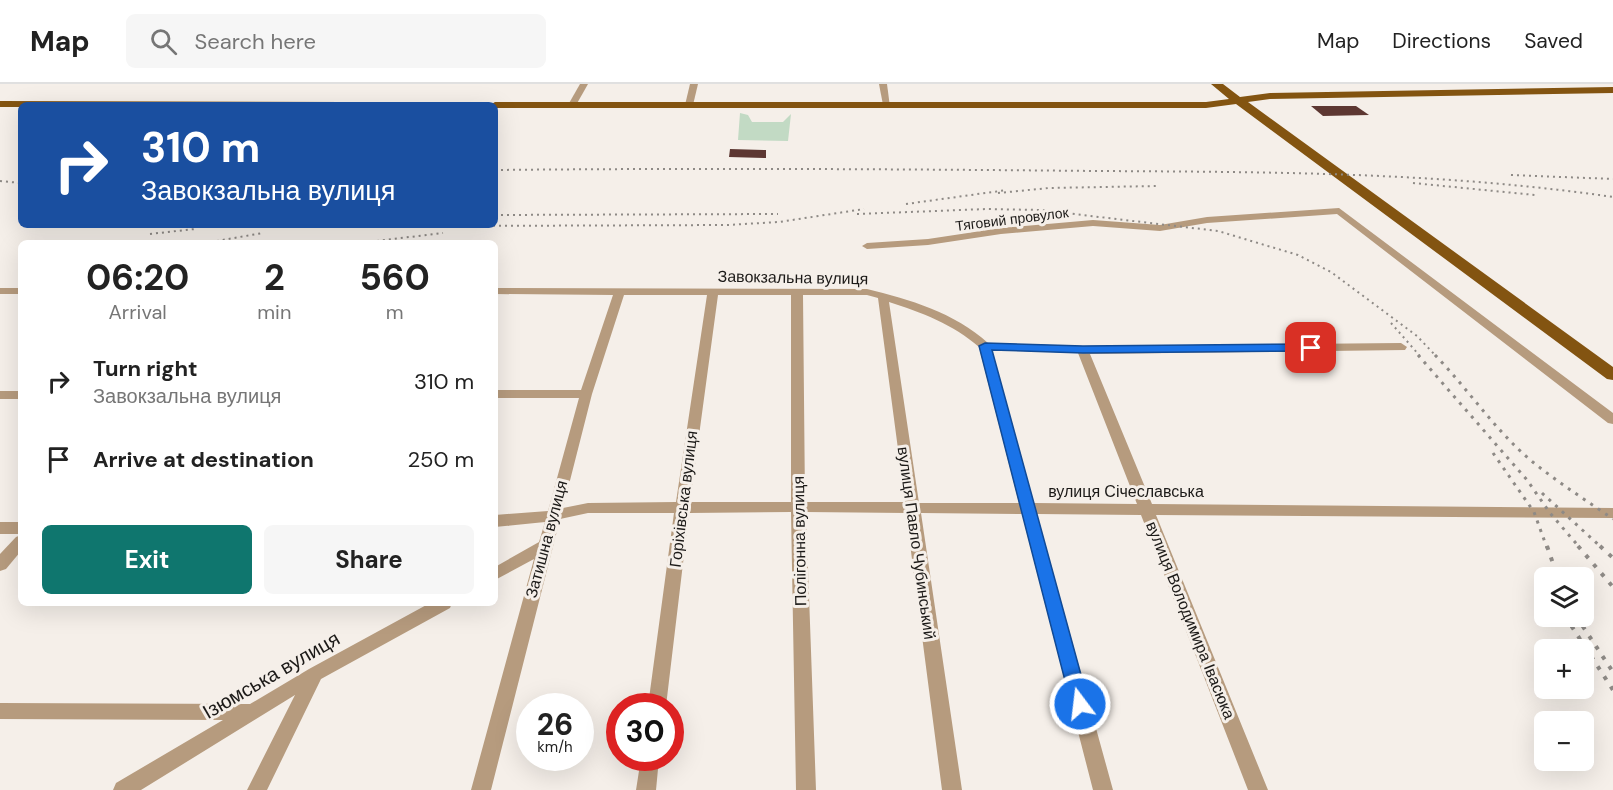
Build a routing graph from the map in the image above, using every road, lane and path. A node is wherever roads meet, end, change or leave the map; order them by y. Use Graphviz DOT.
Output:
graph roads {
  1 [pos="584,84"];
  2 [pos="694,84"];
  3 [pos="883,84"];
  4 [pos="1216,84"];
  5 [pos="1229,84"];
  6 [pos="1613,90"];
  7 [pos="1243,100"];
  8 [pos="0,104"];
  9 [pos="18,104"];
  10 [pos="498,105"];
  11 [pos="572,105"];
  12 [pos="689,105"];
  13 [pos="887,105"];
  14 [pos="867,246"];
  15 [pos="0,291"];
  16 [pos="18,291"];
  17 [pos="498,291"];
  18 [pos="620,291"];
  19 [pos="797,291"];
  20 [pos="713,292"];
  21 [pos="884,297"];
  22 [pos="985,346"];
  23 [pos="1401,347"];
  24 [pos="1083,350"];
  25 [pos="1613,375"];
  26 [pos="498,394"];
  27 [pos="586,394"];
  28 [pos="0,395"];
  29 [pos="18,395"];
  30 [pos="1613,420"];
  31 [pos="682,507"];
  32 [pos="798,507"];
  33 [pos="912,509"];
  34 [pos="1029,509"];
  35 [pos="1147,509"];
  36 [pos="1613,513"];
  37 [pos="553,514"];
  38 [pos="498,521"];
  39 [pos="0,528"];
  40 [pos="18,528"];
  41 [pos="18,544"];
  42 [pos="543,547"];
  43 [pos="0,565"];
  44 [pos="498,572"];
  45 [pos="439,606"];
  46 [pos="315,674"];
  47 [pos="659,693"];
  48 [pos="0,711"];
  49 [pos="250,712"];
  50 [pos="648,771"];
  51 [pos="123,790"];
  52 [pos="257,790"];
  53 [pos="481,790"];
  54 [pos="646,790"];
  55 [pos="806,790"];
  56 [pos="952,790"];
  57 [pos="1102,790"];
  58 [pos="1258,790"];
  1 -- 11 [label="street"];
  2 -- 12 [label="street"];
  3 -- 13 [label="street"];
  4 -- 7 [label="main road"];
  5 -- 7 [label="main road"];
  6 -- 7 [label="main road"];
  7 -- 13 [label="main road"];
  7 -- 25 [label="main road"];
  8 -- 9 [label="main road"];
  10 -- 11 [label="main road"];
  11 -- 12 [label="main road"];
  12 -- 13 [label="main road"];
  14 -- 30 [label="street, Тяговий провулок"];
  15 -- 16 [label="street"];
  17 -- 18 [label="street, Завокзальна вулиця"];
  18 -- 20 [label="street, Завокзальна вулиця"];
  18 -- 27 [label="street, Затишна вулиця"];
  19 -- 20 [label="street, Завокзальна вулиця"];
  19 -- 21 [label="street, Завокзальна вулиця"];
  19 -- 32 [label="street, Полігонна вулиця"];
  20 -- 31 [label="street, Горіхівська вулиця"];
  21 -- 22 [label="street, Завокзальна вулиця"];
  21 -- 33 [label="street, вулиця Павло Чубинський"];
  22 -- 24 [label="street"];
  22 -- 34 [label="street"];
  23 -- 24 [label="street"];
  24 -- 35 [label="street, вулиця Володимира Івасюка"];
  26 -- 27 [label="street"];
  27 -- 37 [label="street, Затишна вулиця"];
  28 -- 29 [label="street"];
  31 -- 32 [label="street, вулиця Січеславська"];
  31 -- 37 [label="street, вулиця Січеславська"];
  31 -- 47 [label="street, Горіхівська вулиця"];
  32 -- 33 [label="street, вулиця Січеславська"];
  32 -- 55 [label="street, Полігонна вулиця"];
  33 -- 34 [label="street, вулиця Січеславська"];
  33 -- 56 [label="street, вулиця Павло Чубинський"];
  34 -- 35 [label="street, вулиця Січеславська"];
  34 -- 57 [label="street"];
  35 -- 36 [label="street, вулиця Січеславська"];
  35 -- 58 [label="street, вулиця Володимира Івасюка"];
  37 -- 38 [label="street, вулиця Січеславська"];
  37 -- 42 [label="street, Затишна вулиця"];
  39 -- 40 [label="street"];
  41 -- 43 [label="street"];
  42 -- 44 [label="street"];
  42 -- 53 [label="street, Затишна вулиця"];
  45 -- 46 [label="street, Ізюмська вулиця"];
  46 -- 49 [label="street, Ізюмська вулиця"];
  46 -- 52 [label="street"];
  48 -- 49 [label="street"];
  49 -- 51 [label="street, Ізюмська вулиця"];
  50 -- 54 [label="street"];
}
